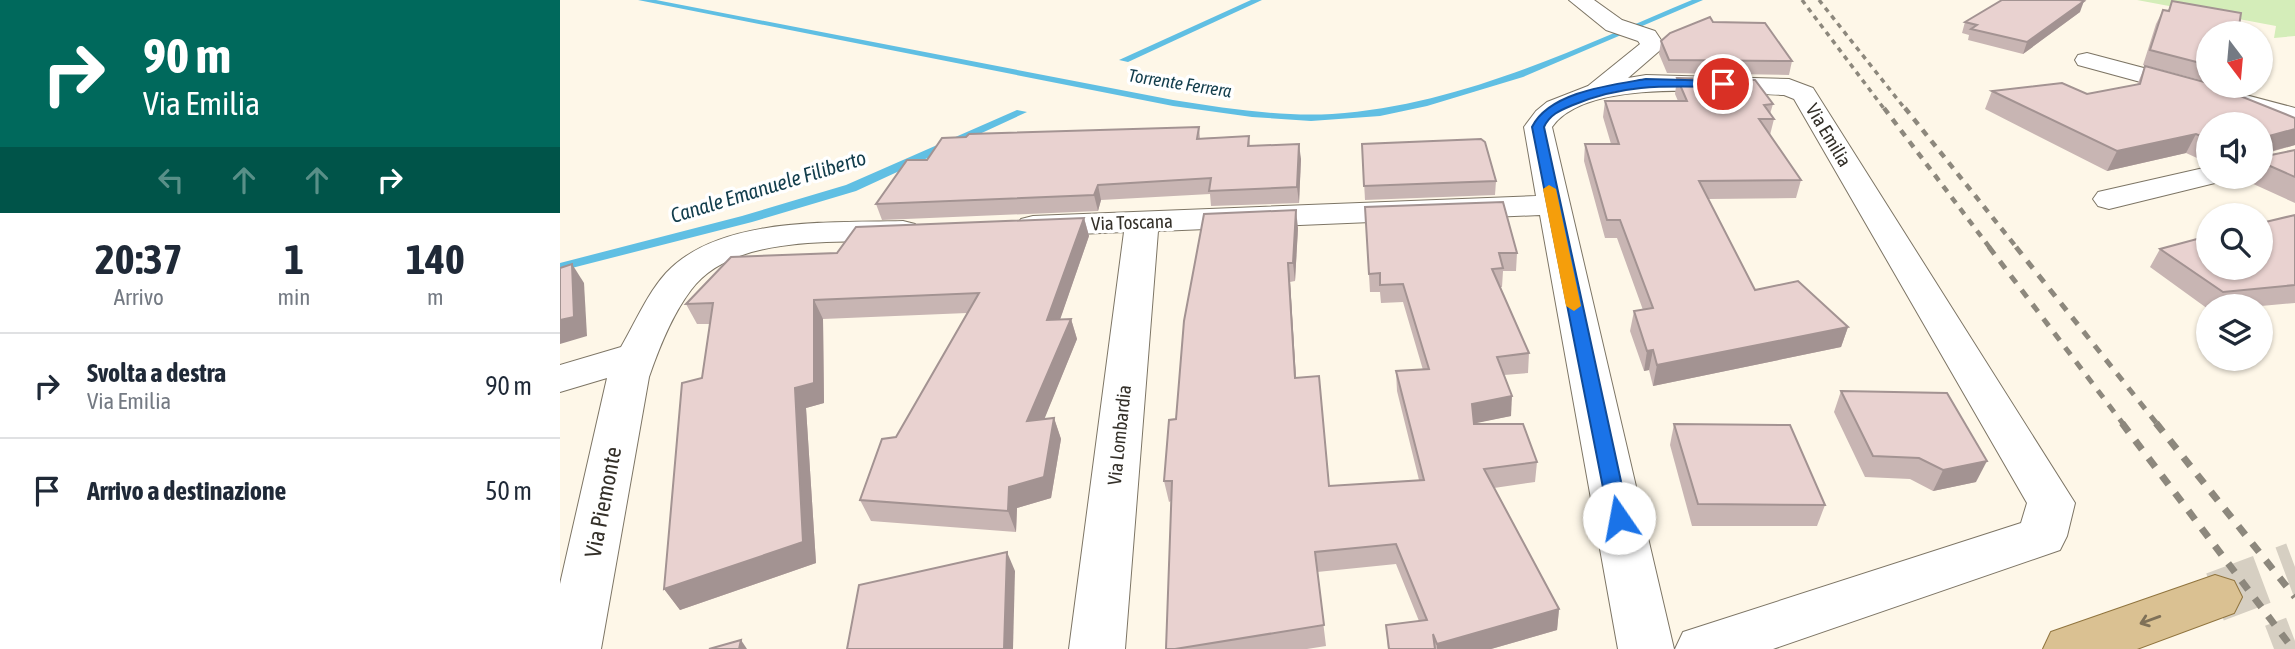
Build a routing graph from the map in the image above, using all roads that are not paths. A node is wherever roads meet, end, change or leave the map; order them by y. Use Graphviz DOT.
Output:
graph roads {
  1 [pos="1580,0"];
  2 [pos="2087,60"];
  3 [pos="1599,90"];
  4 [pos="2295,116"];
  5 [pos="2196,179"];
  6 [pos="2109,199"];
  7 [pos="1552,205"];
  8 [pos="1142,222"];
  9 [pos="1006,227"];
  10 [pos="939,230"];
  11 [pos="636,356"];
  12 [pos="560,379"];
  13 [pos="2215,597"];
  14 [pos="573,649"];
  15 [pos="1097,649"];
  16 [pos="1646,649"];
  17 [pos="1703,649"];
  18 [pos="2071,649"];
  1 -- 3 [label="street"];
  2 -- 4 [label="street"];
  3 -- 7 [label="street, Via Emilia"];
  3 -- 17 [label="street, Via Emilia"];
  5 -- 6 [label="street"];
  7 -- 8 [label="street, Via Toscana"];
  7 -- 16 [label="street, Via Emilia"];
  8 -- 9 [label="street, Via Toscana"];
  8 -- 15 [label="street, Via Lombardia"];
  10 -- 11 [label="street"];
  11 -- 12 [label="street"];
  11 -- 14 [label="street, Via Piemonte"];
  13 -- 18 [label="main road, one-way"];
}
